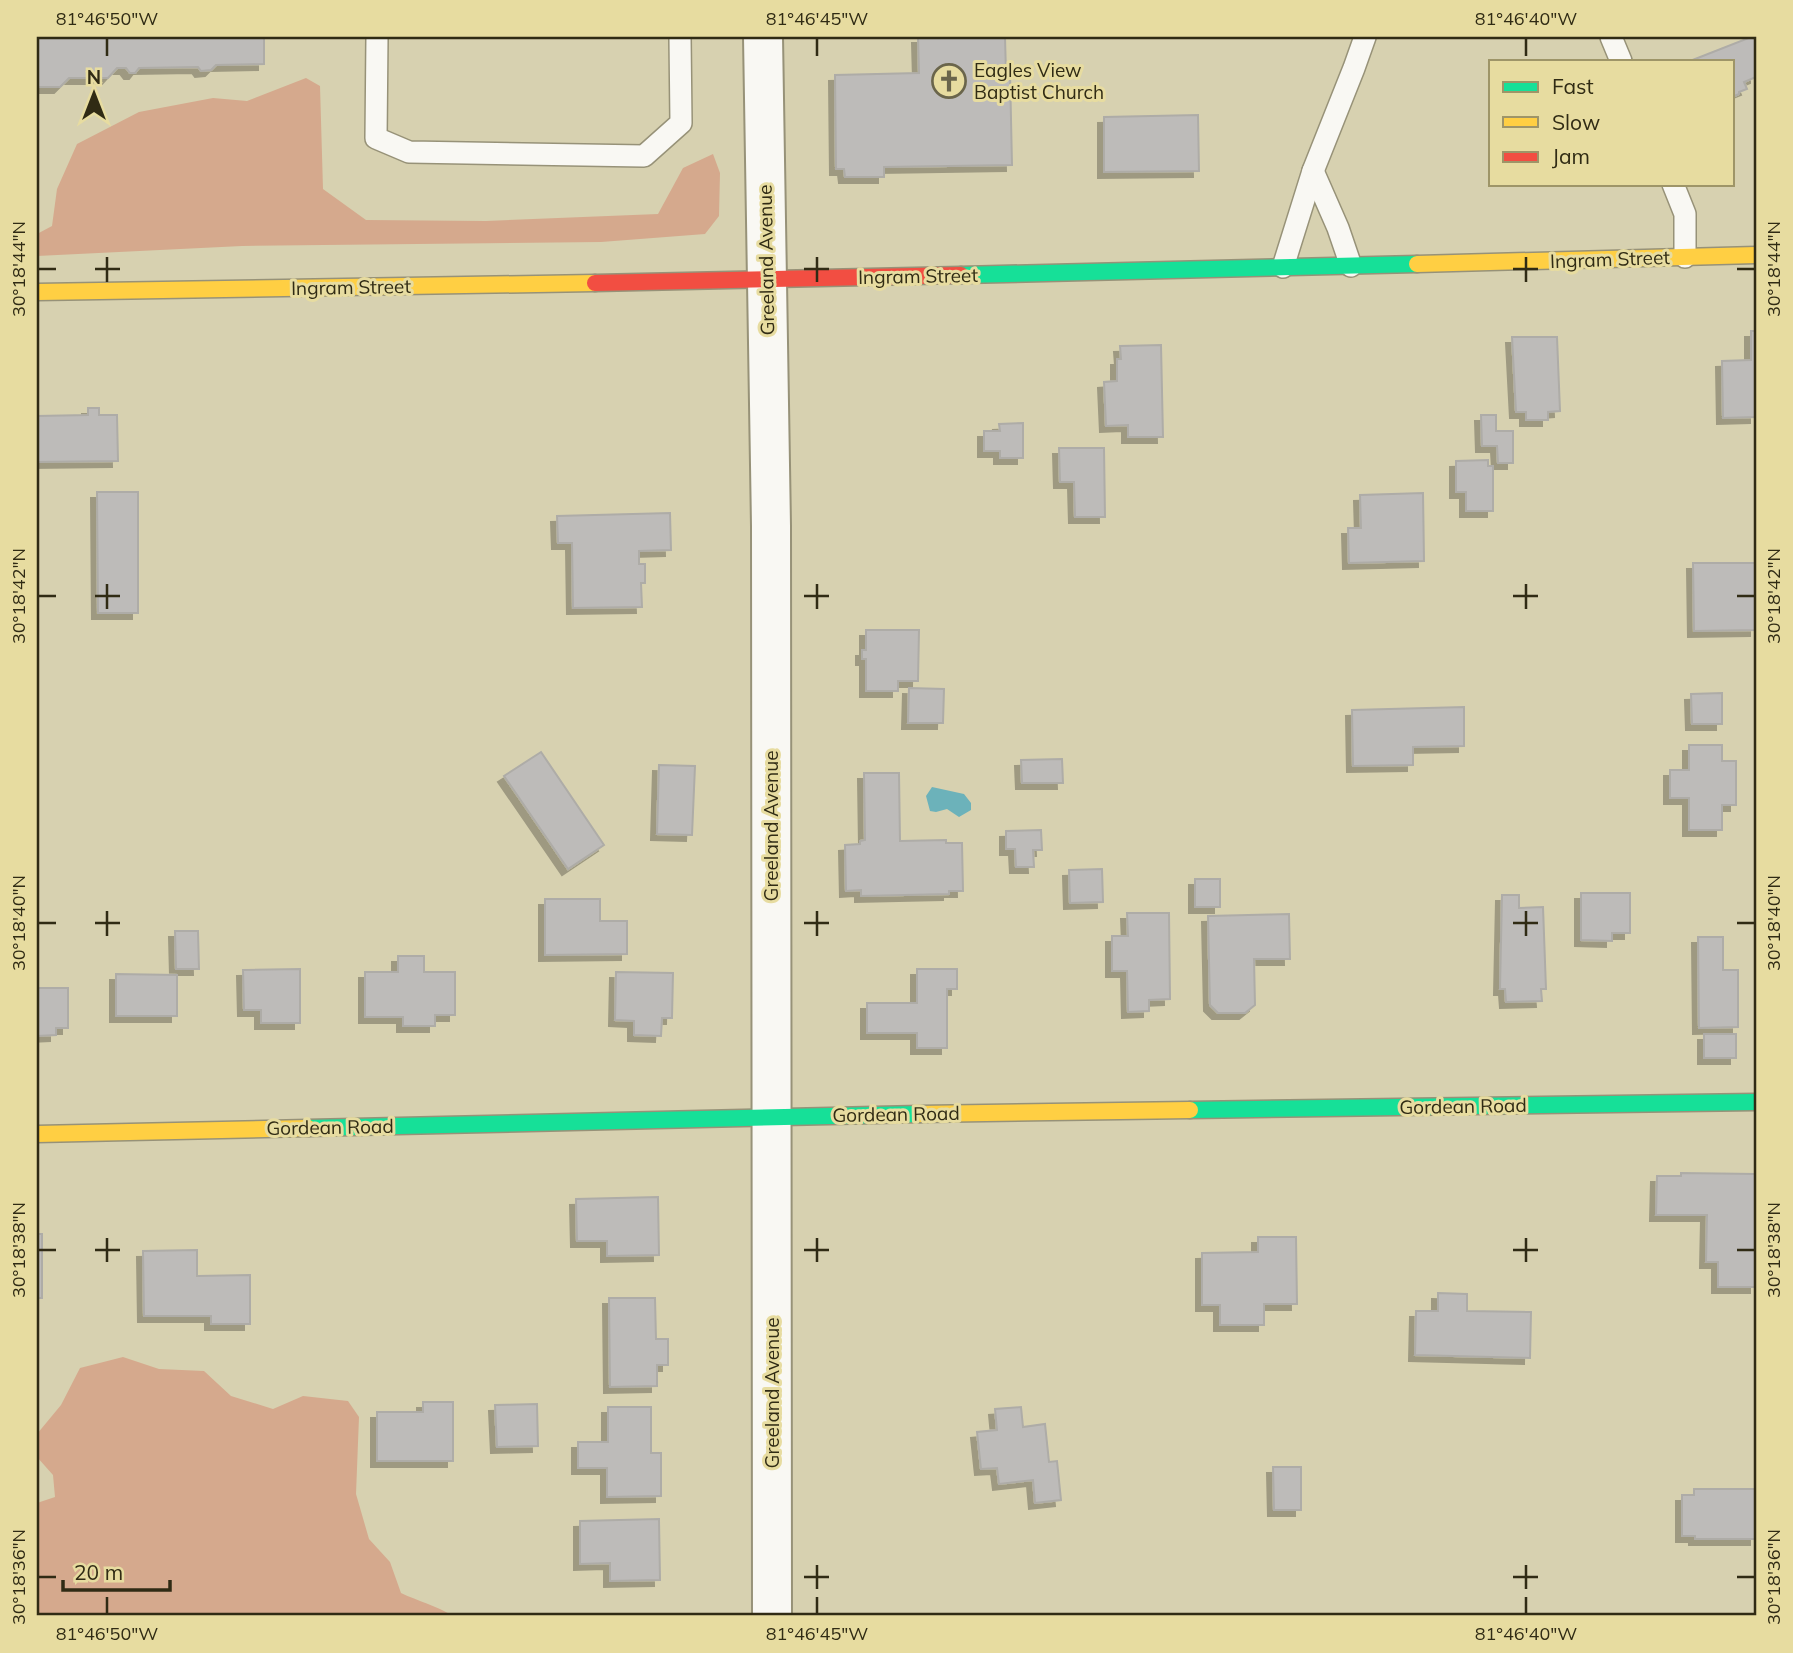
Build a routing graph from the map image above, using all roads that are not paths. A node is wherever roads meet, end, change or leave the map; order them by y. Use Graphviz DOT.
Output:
graph roads {
  1 [pos="377,37"];
  2 [pos="680,37"];
  3 [pos="763,37"];
  4 [pos="1364,37"];
  5 [pos="1611,37"];
  6 [pos="1621,60"];
  7 [pos="1313,171"];
  8 [pos="1674,186"];
  9 [pos="1756,255"];
  10 [pos="1685,257"];
  11 [pos="1351,266"];
  12 [pos="1283,267"];
  13 [pos="766,280"];
  14 [pos="37,292"];
  15 [pos="1756,1102"];
  16 [pos="772,1118"];
  17 [pos="37,1134"];
  18 [pos="772,1616"];
  1 -- 2 [label="lane"];
  3 -- 13 [label="street, Greeland Avenue"];
  4 -- 7 [label="lane"];
  5 -- 6 [label="lane"];
  7 -- 11 [label="lane"];
  7 -- 12 [label="lane"];
  8 -- 10 [label="lane"];
  9 -- 10 [label="street, Ingram Street"];
  10 -- 11 [label="street, Ingram Street"];
  11 -- 12 [label="street, Ingram Street"];
  12 -- 13 [label="street, Ingram Street"];
  13 -- 14 [label="street, Ingram Street"];
  13 -- 16 [label="street, Greeland Avenue"];
  15 -- 16 [label="street, Gordean Road"];
  16 -- 17 [label="street, Gordean Road"];
  16 -- 18 [label="street, Greeland Avenue"];
}
